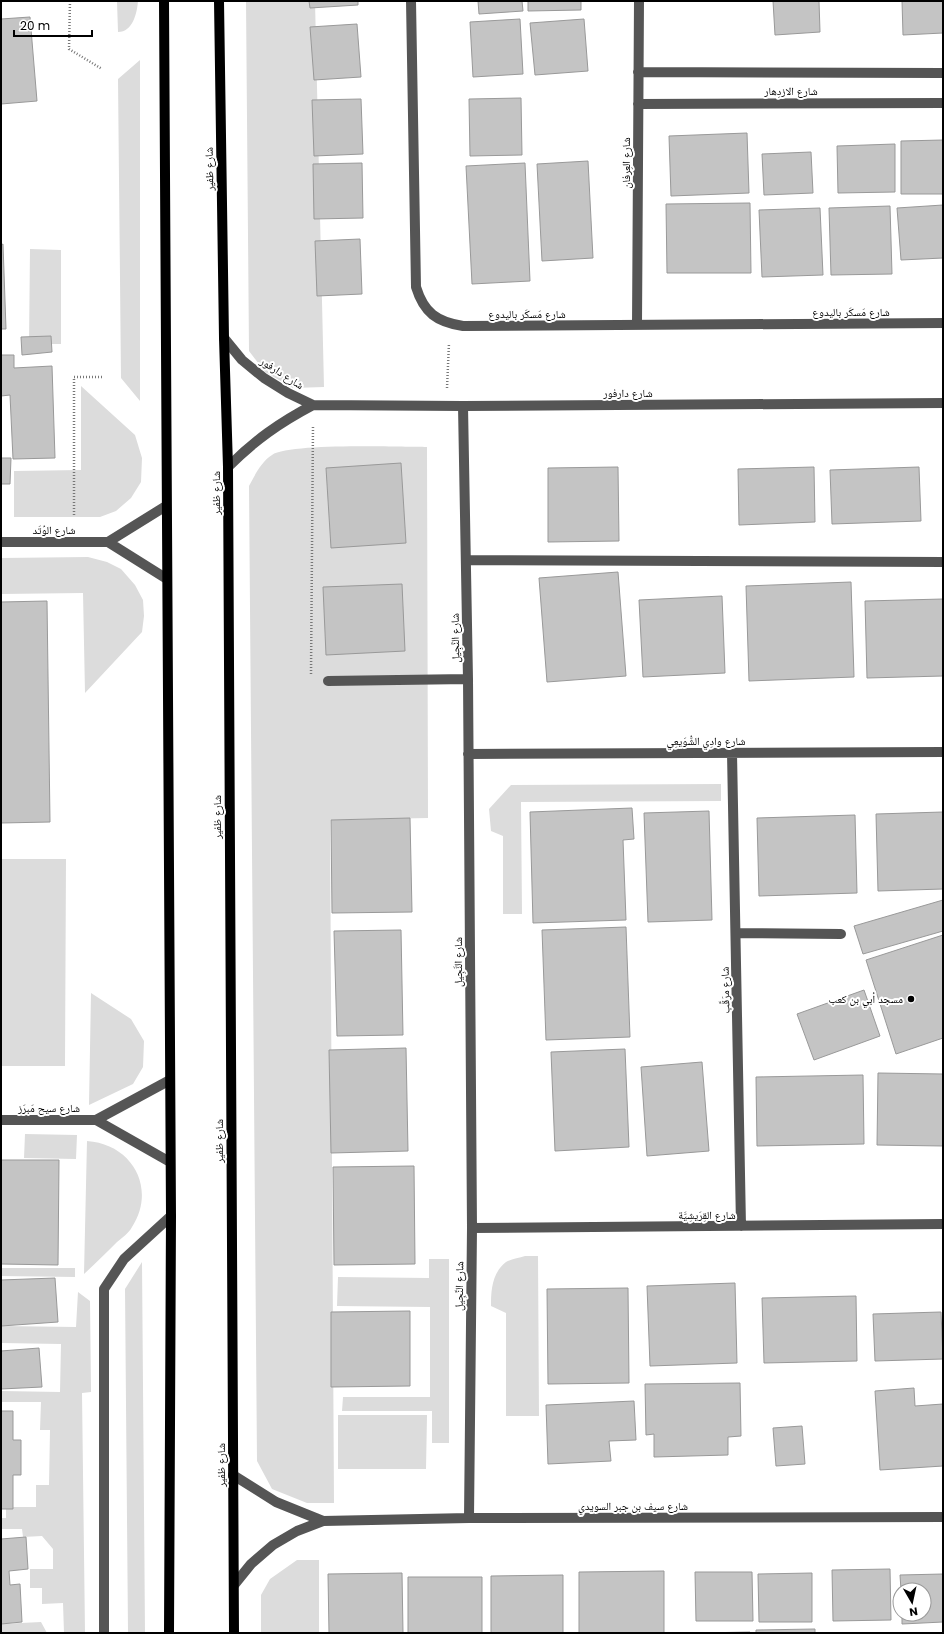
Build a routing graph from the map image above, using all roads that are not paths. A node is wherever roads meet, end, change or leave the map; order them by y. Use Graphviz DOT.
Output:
graph roads {
  1 [pos="164,1"];
  2 [pos="219,1"];
  3 [pos="411,1"];
  4 [pos="639,1"];
  5 [pos="638,72"];
  6 [pos="943,73"];
  7 [pos="943,102"];
  8 [pos="638,104"];
  9 [pos="943,323"];
  10 [pos="637,325"];
  11 [pos="224,338"];
  12 [pos="943,403"];
  13 [pos="313,405"];
  14 [pos="463,406"];
  15 [pos="228,467"];
  16 [pos="166,506"];
  17 [pos="1,542"];
  18 [pos="108,542"];
  19 [pos="466,560"];
  20 [pos="943,562"];
  21 [pos="167,579"];
  22 [pos="468,679"];
  23 [pos="328,681"];
  24 [pos="943,752"];
  25 [pos="732,753"];
  26 [pos="468,754"];
  27 [pos="736,933"];
  28 [pos="841,934"];
  29 [pos="170,1080"];
  30 [pos="1,1120"];
  31 [pos="96,1120"];
  32 [pos="170,1162"];
  33 [pos="171,1216"];
  34 [pos="943,1224"];
  35 [pos="741,1226"];
  36 [pos="472,1228"];
  37 [pos="233,1475"];
  38 [pos="943,1517"];
  39 [pos="469,1518"];
  40 [pos="323,1521"];
  41 [pos="234,1585"];
  42 [pos="104,1633"];
  43 [pos="169,1633"];
  44 [pos="234,1633"];
  1 -- 16 [label="main road"];
  2 -- 11 [label="main road, شارع ظفير"];
  3 -- 10 [label="street, شارع مَسكَر باليدوع"];
  4 -- 5 [label="street, شارع العِرفان"];
  5 -- 6 [label="street, شارع الازدِهار"];
  5 -- 8 [label="street, شارع العِرفان"];
  7 -- 8 [label="street, شارع الازدِهار"];
  8 -- 10 [label="street, شارع العِرفان"];
  9 -- 10 [label="street, شارع مَسكَر باليدوع"];
  11 -- 13 [label="street, شارع دارفور"];
  11 -- 15 [label="main road, شارع ظفير"];
  12 -- 14 [label="street, شارع دارفور"];
  13 -- 14 [label="street, شارع دارفور"];
  13 -- 15 [label="street"];
  14 -- 19 [label="street, شارع النَّجِيل"];
  15 -- 37 [label="main road, شارع ظفير"];
  16 -- 18 [label="street"];
  16 -- 21 [label="main road"];
  17 -- 18 [label="street, شارع الوُتَد"];
  18 -- 21 [label="street"];
  19 -- 20 [label="street"];
  19 -- 22 [label="street, شارع النَّجِيل"];
  21 -- 29 [label="main road"];
  22 -- 23 [label="street"];
  22 -- 26 [label="street, شارع النَّجِيل"];
  24 -- 25 [label="street, شارع وادِي الشُّوَيعِي"];
  25 -- 26 [label="street, شارع وادِي الشُّوَيعِي"];
  25 -- 27 [label="street, شارع مرَقَّب"];
  26 -- 36 [label="street, شارع النَّجِيل"];
  27 -- 28 [label="street"];
  27 -- 35 [label="street, شارع مرَقَّب"];
  29 -- 31 [label="street, شارع سيح مَبرَز"];
  29 -- 32 [label="main road"];
  30 -- 31 [label="street, شارع سيح مَبرَز"];
  31 -- 32 [label="street, شارع سيح مَبرَز"];
  32 -- 33 [label="main road"];
  33 -- 42 [label="street"];
  33 -- 43 [label="main road"];
  34 -- 35 [label="street, شارع القِرَيشِيَّة"];
  35 -- 36 [label="street, شارع القِرَيشِيَّة"];
  36 -- 39 [label="street, شارع النَّجِيل"];
  37 -- 40 [label="street, شارع سيف بن جبر السويدي"];
  37 -- 41 [label="main road, شارع ظفير"];
  38 -- 39 [label="street, شارع سيف بن جبر السويدي"];
  39 -- 40 [label="street, شارع سيف بن جبر السويدي"];
  40 -- 41 [label="street, شارع سيف بن جبر السويدي"];
  41 -- 44 [label="main road, شارع ظفير"];
}
